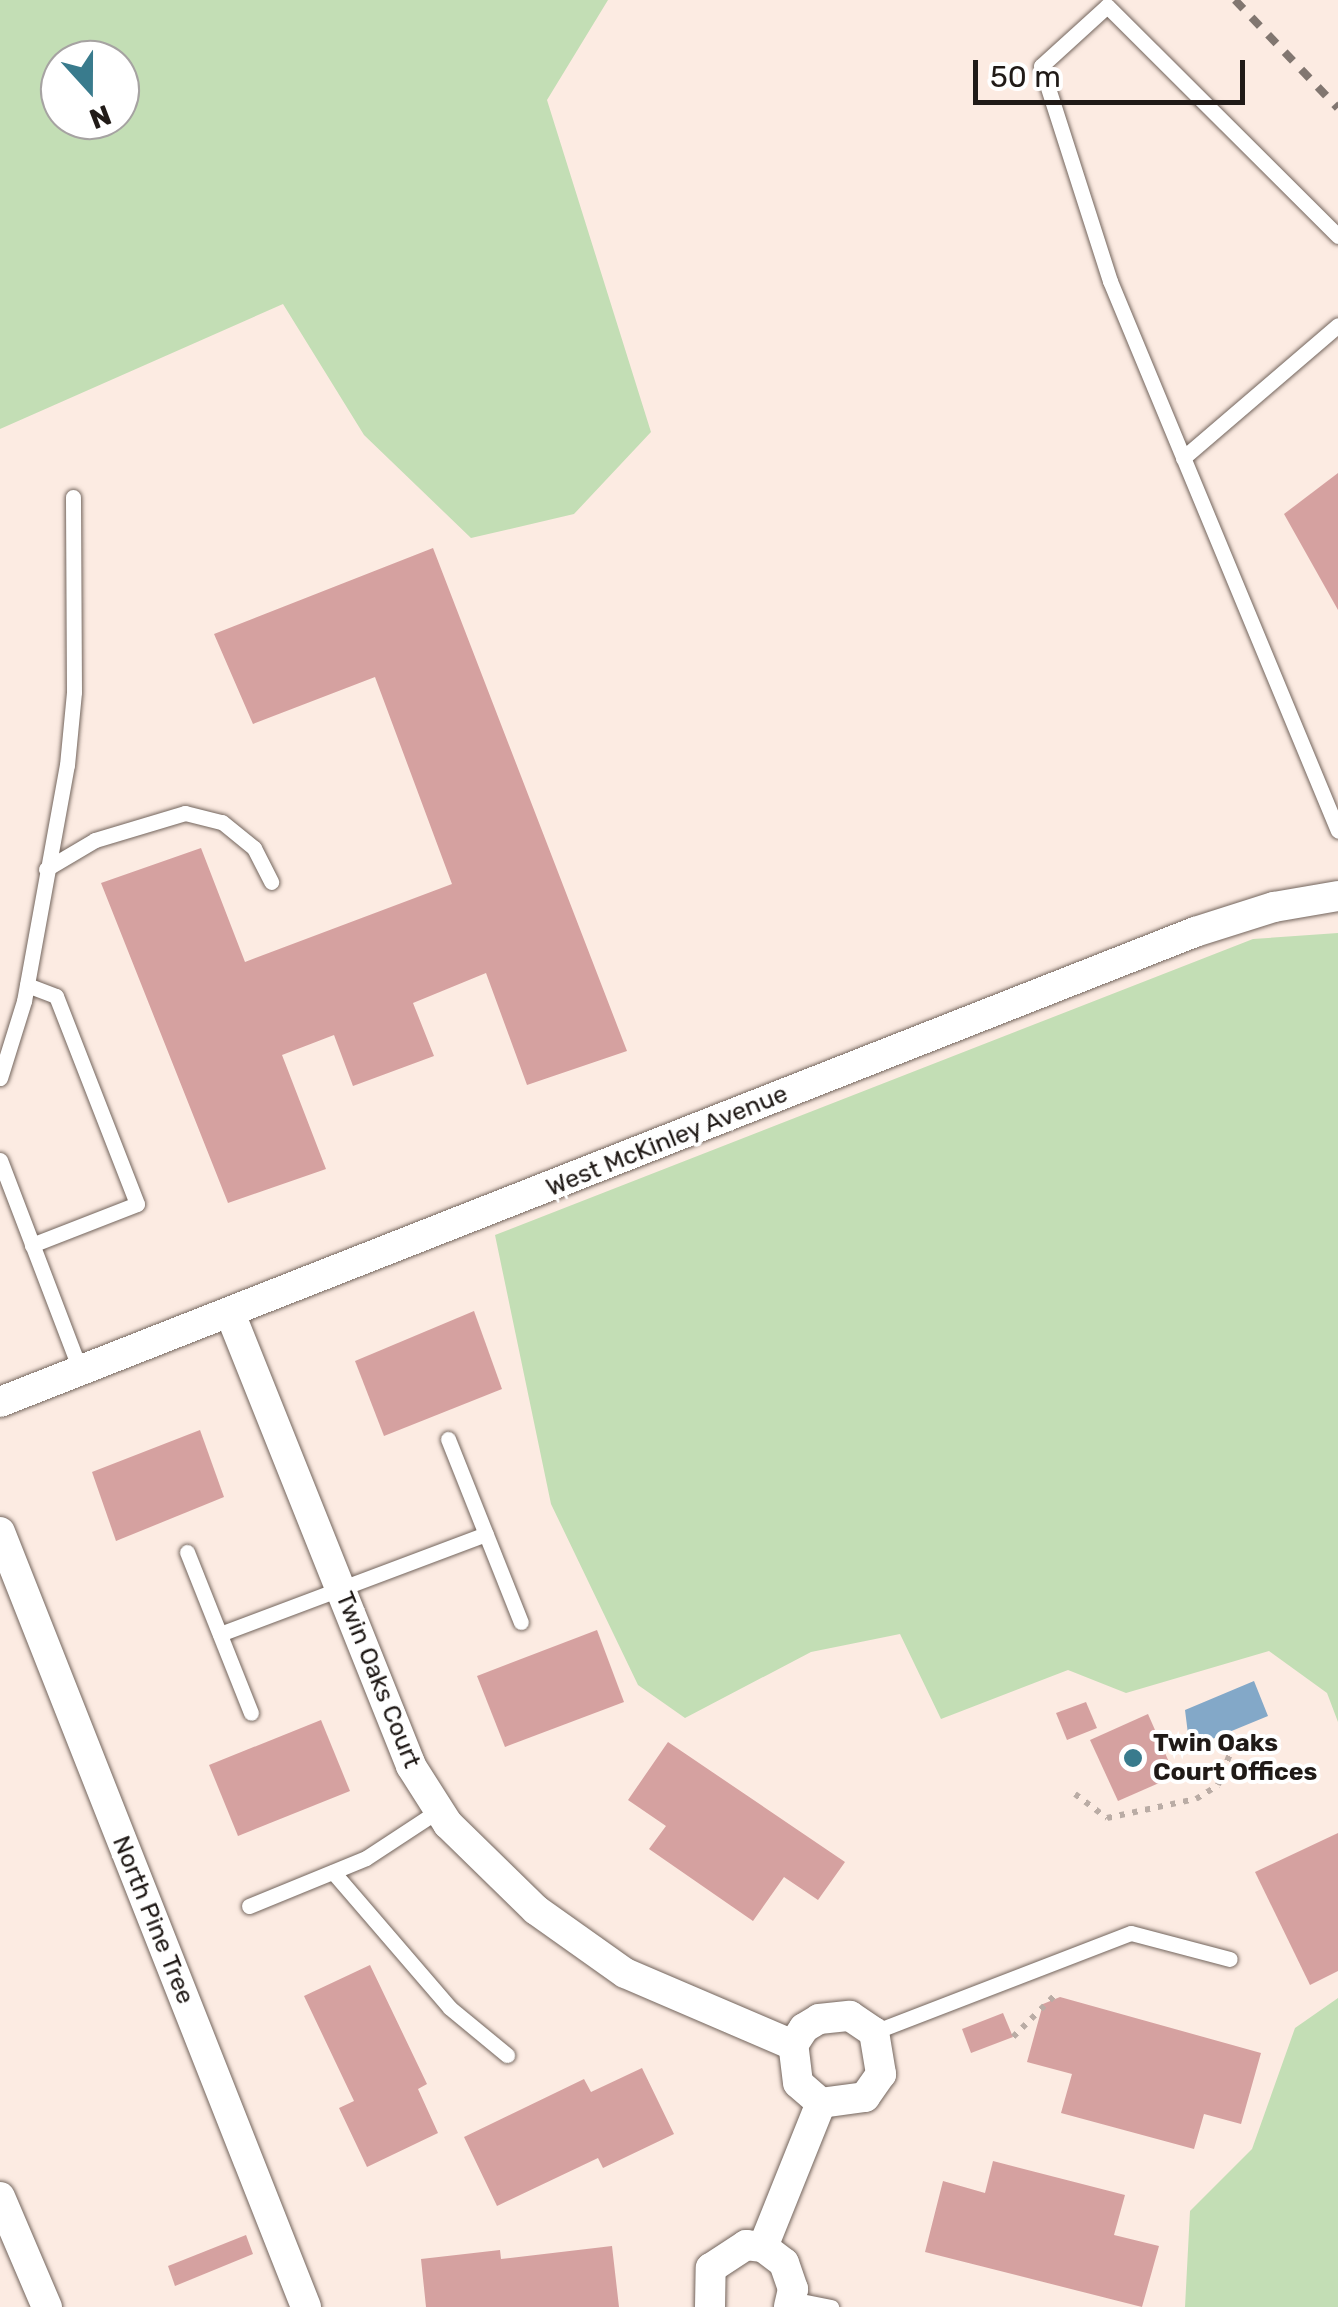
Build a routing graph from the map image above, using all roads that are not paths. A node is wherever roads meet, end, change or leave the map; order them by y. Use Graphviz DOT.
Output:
graph roads {
  1 [pos="1338,236"];
  2 [pos="1338,326"];
  3 [pos="1183,458"];
  4 [pos="73,497"];
  5 [pos="1338,831"];
  6 [pos="46,868"];
  7 [pos="271,882"];
  8 [pos="1338,896"];
  9 [pos="26,985"];
  10 [pos="0,1078"];
  11 [pos="0,1160"];
  12 [pos="32,1246"];
  13 [pos="230,1313"];
  14 [pos="80,1369"];
  15 [pos="0,1402"];
  16 [pos="448,1439"];
  17 [pos="0,1532"];
  18 [pos="486,1534"];
  19 [pos="187,1552"];
  20 [pos="341,1589"];
  21 [pos="521,1622"];
  22 [pos="220,1634"];
  23 [pos="251,1713"];
  24 [pos="439,1810"];
  25 [pos="333,1872"];
  26 [pos="248,1906"];
  27 [pos="1230,1959"];
  28 [pos="874,2032"];
  29 [pos="793,2045"];
  30 [pos="507,2056"];
  31 [pos="820,2103"];
  32 [pos="0,2197"];
  33 [pos="763,2246"];
  34 [pos="790,2303"];
  35 [pos="46,2307"];
  36 [pos="306,2307"];
  37 [pos="710,2307"];
  38 [pos="831,2307"];
  1 -- 3 [label="lane"];
  2 -- 3 [label="lane"];
  3 -- 5 [label="lane"];
  4 -- 6 [label="lane"];
  6 -- 7 [label="lane"];
  6 -- 9 [label="lane"];
  8 -- 13 [label="street, West McKinley Avenue"];
  9 -- 10 [label="lane"];
  9 -- 12 [label="lane"];
  11 -- 12 [label="lane"];
  12 -- 14 [label="lane"];
  13 -- 14 [label="street, West McKinley Avenue"];
  13 -- 20 [label="street, Twin Oaks Court"];
  14 -- 15 [label="street, West McKinley Avenue"];
  16 -- 18 [label="lane"];
  17 -- 36 [label="street, North Pine Tree"];
  18 -- 20 [label="lane"];
  18 -- 21 [label="lane"];
  19 -- 22 [label="lane"];
  20 -- 22 [label="lane"];
  20 -- 24 [label="street, Twin Oaks Court"];
  22 -- 23 [label="lane"];
  24 -- 25 [label="lane"];
  24 -- 29 [label="street, Twin Oaks Court"];
  25 -- 26 [label="lane"];
  25 -- 30 [label="lane"];
  27 -- 28 [label="lane"];
  28 -- 29 [label="street"];
  28 -- 31 [label="street"];
  29 -- 31 [label="street"];
  31 -- 33 [label="street"];
  32 -- 35 [label="street"];
  33 -- 34 [label="street"];
  33 -- 37 [label="street"];
  34 -- 38 [label="lane"];
}
